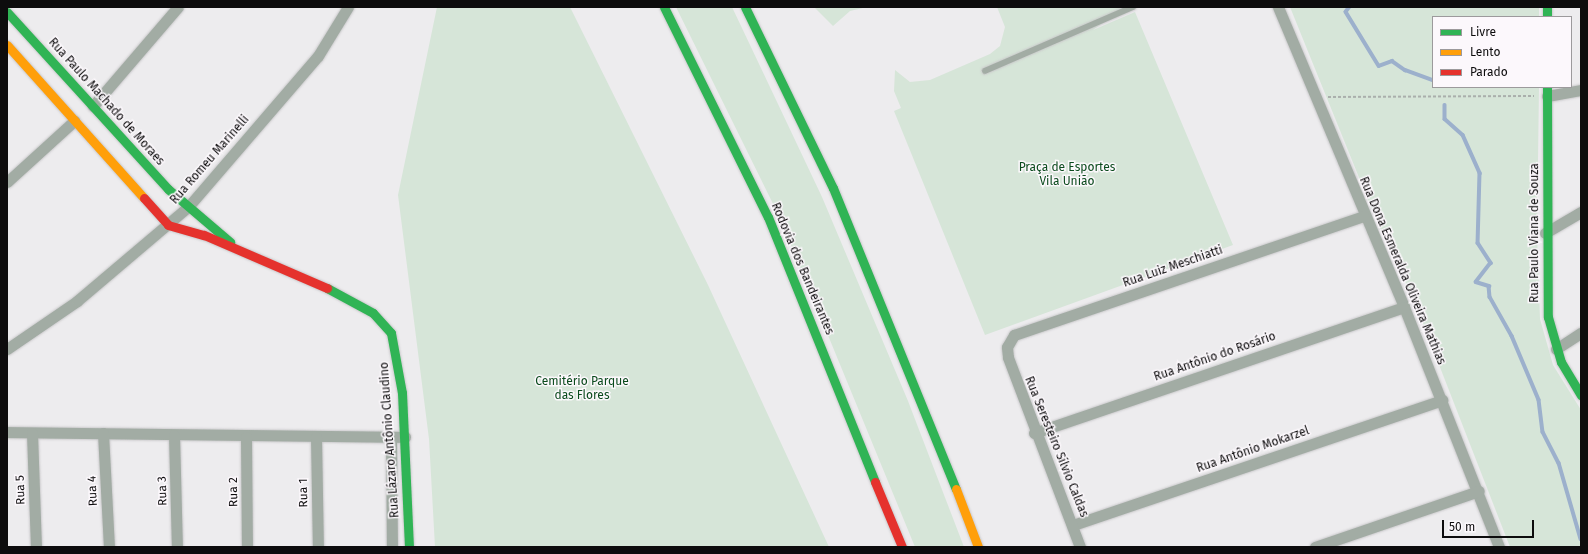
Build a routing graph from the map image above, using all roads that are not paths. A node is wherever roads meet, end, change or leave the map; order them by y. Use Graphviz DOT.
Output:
graph roads {
  1 [pos="178,7"];
  2 [pos="348,7"];
  3 [pos="664,7"];
  4 [pos="745,7"];
  5 [pos="1133,7"];
  6 [pos="1278,7"];
  7 [pos="7,12"];
  8 [pos="7,45"];
  9 [pos="985,71"];
  10 [pos="1581,90"];
  11 [pos="1547,91"];
  12 [pos="93,106"];
  13 [pos="74,120"];
  14 [pos="7,182"];
  15 [pos="188,207"];
  16 [pos="1581,212"];
  17 [pos="1363,216"];
  18 [pos="168,224"];
  19 [pos="1545,233"];
  20 [pos="244,254"];
  21 [pos="1404,307"];
  22 [pos="1581,333"];
  23 [pos="7,349"];
  24 [pos="1556,349"];
  25 [pos="1008,357"];
  26 [pos="1581,394"];
  27 [pos="1442,400"];
  28 [pos="7,432"];
  29 [pos="1034,432"];
  30 [pos="32,433"];
  31 [pos="103,433"];
  32 [pos="174,435"];
  33 [pos="246,437"];
  34 [pos="405,437"];
  35 [pos="316,438"];
  36 [pos="391,438"];
  37 [pos="1479,491"];
  38 [pos="1073,525"];
  39 [pos="36,547"];
  40 [pos="109,547"];
  41 [pos="178,547"];
  42 [pos="247,547"];
  43 [pos="318,547"];
  44 [pos="392,547"];
  45 [pos="409,547"];
  46 [pos="902,547"];
  47 [pos="978,547"];
  48 [pos="1080,547"];
  49 [pos="1315,547"];
  50 [pos="1498,547"];
  1 -- 12 [label="street"];
  2 -- 15 [label="street, Rua Romeu Marinelli"];
  3 -- 46 [label="main road, Rodovia dos Bandeirantes"];
  4 -- 47 [label="main road"];
  5 -- 9 [label="lane"];
  6 -- 17 [label="street, Rua Dona Esmeralda Oliveira Mathias"];
  7 -- 12 [label="main road, Rua Paulo Machado de Moraes"];
  8 -- 13 [label="main road"];
  10 -- 11 [label="street"];
  11 -- 19 [label="main road, Rua Paulo Viana de Souza"];
  12 -- 15 [label="main road, Rua Paulo Machado de Moraes"];
  13 -- 14 [label="street"];
  13 -- 18 [label="main road"];
  15 -- 18 [label="street, Rua Romeu Marinelli"];
  15 -- 20 [label="main road, Rua Lázaro Antônio Claudino"];
  16 -- 19 [label="street"];
  17 -- 21 [label="street, Rua Dona Esmeralda Oliveira Mathias"];
  17 -- 25 [label="street, Rua Luiz Meschiatti"];
  18 -- 20 [label="main road, Rua Lázaro Antônio Claudino"];
  18 -- 23 [label="street, Rua Romeu Marinelli"];
  19 -- 24 [label="main road, Rua Paulo Viana de Souza"];
  20 -- 34 [label="main road, Rua Lázaro Antônio Claudino"];
  21 -- 27 [label="street, Rua Dona Esmeralda Oliveira Mathias"];
  21 -- 29 [label="street, Rua Antônio do Rosário"];
  22 -- 24 [label="street"];
  24 -- 26 [label="main road, Rua Paulo Viana de Souza"];
  25 -- 29 [label="street, Rua Seresteiro Sílvio Caldas"];
  27 -- 37 [label="street, Rua Dona Esmeralda Oliveira Mathias"];
  27 -- 38 [label="street, Rua Antônio Mokarzel"];
  28 -- 30 [label="street"];
  29 -- 38 [label="street, Rua Seresteiro Sílvio Caldas"];
  30 -- 31 [label="street"];
  30 -- 39 [label="street, Rua 5"];
  31 -- 32 [label="street"];
  31 -- 40 [label="street, Rua 4"];
  32 -- 33 [label="street"];
  32 -- 41 [label="street, Rua 3"];
  33 -- 35 [label="street"];
  33 -- 42 [label="street, Rua 2"];
  34 -- 36 [label="street"];
  34 -- 45 [label="main road, Rua Lázaro Antônio Claudino"];
  35 -- 36 [label="street"];
  35 -- 43 [label="street, Rua 1"];
  36 -- 44 [label="street"];
  37 -- 49 [label="street"];
  37 -- 50 [label="street, Rua Dona Esmeralda Oliveira Mathias"];
  38 -- 48 [label="street, Rua Seresteiro Sílvio Caldas"];
}
